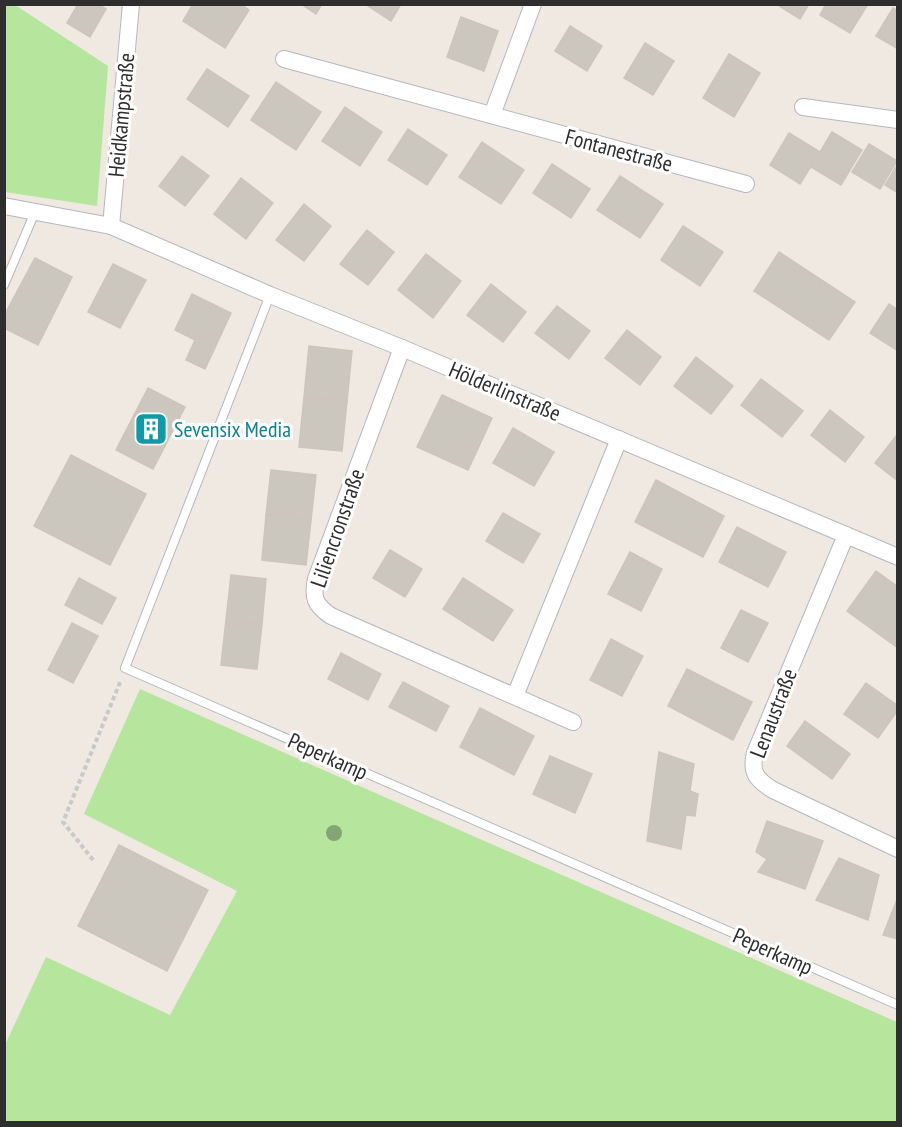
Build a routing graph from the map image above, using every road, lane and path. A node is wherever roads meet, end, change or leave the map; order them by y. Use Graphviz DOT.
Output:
graph roads {
  1 [pos="131,4"];
  2 [pos="533,4"];
  3 [pos="284,59"];
  4 [pos="803,107"];
  5 [pos="492,116"];
  6 [pos="897,120"];
  7 [pos="746,184"];
  8 [pos="4,206"];
  9 [pos="35,212"];
  10 [pos="111,226"];
  11 [pos="4,285"];
  12 [pos="270,295"];
  13 [pos="402,348"];
  14 [pos="619,439"];
  15 [pos="846,535"];
  16 [pos="897,557"];
  17 [pos="125,668"];
  18 [pos="515,696"];
  19 [pos="573,722"];
  20 [pos="897,849"];
  21 [pos="93,860"];
  22 [pos="897,1005"];
  1 -- 10 [label="street, Heidkampstraße"];
  2 -- 5 [label="street"];
  3 -- 5 [label="street, Fontanestraße"];
  4 -- 6 [label="street"];
  5 -- 7 [label="street, Fontanestraße"];
  8 -- 9 [label="street, Hölderlinstraße"];
  9 -- 10 [label="street, Hölderlinstraße"];
  9 -- 11 [label="lane"];
  10 -- 12 [label="street, Hölderlinstraße"];
  12 -- 13 [label="street, Hölderlinstraße"];
  12 -- 17 [label="lane"];
  13 -- 14 [label="street, Hölderlinstraße"];
  13 -- 18 [label="street, Liliencronstraße"];
  14 -- 15 [label="street, Hölderlinstraße"];
  14 -- 18 [label="street"];
  15 -- 16 [label="street, Hölderlinstraße"];
  15 -- 20 [label="street, Lenaustraße"];
  17 -- 21 [label="path"];
  17 -- 22 [label="lane, Peperkamp"];
  18 -- 19 [label="street, Liliencronstraße"];
}
